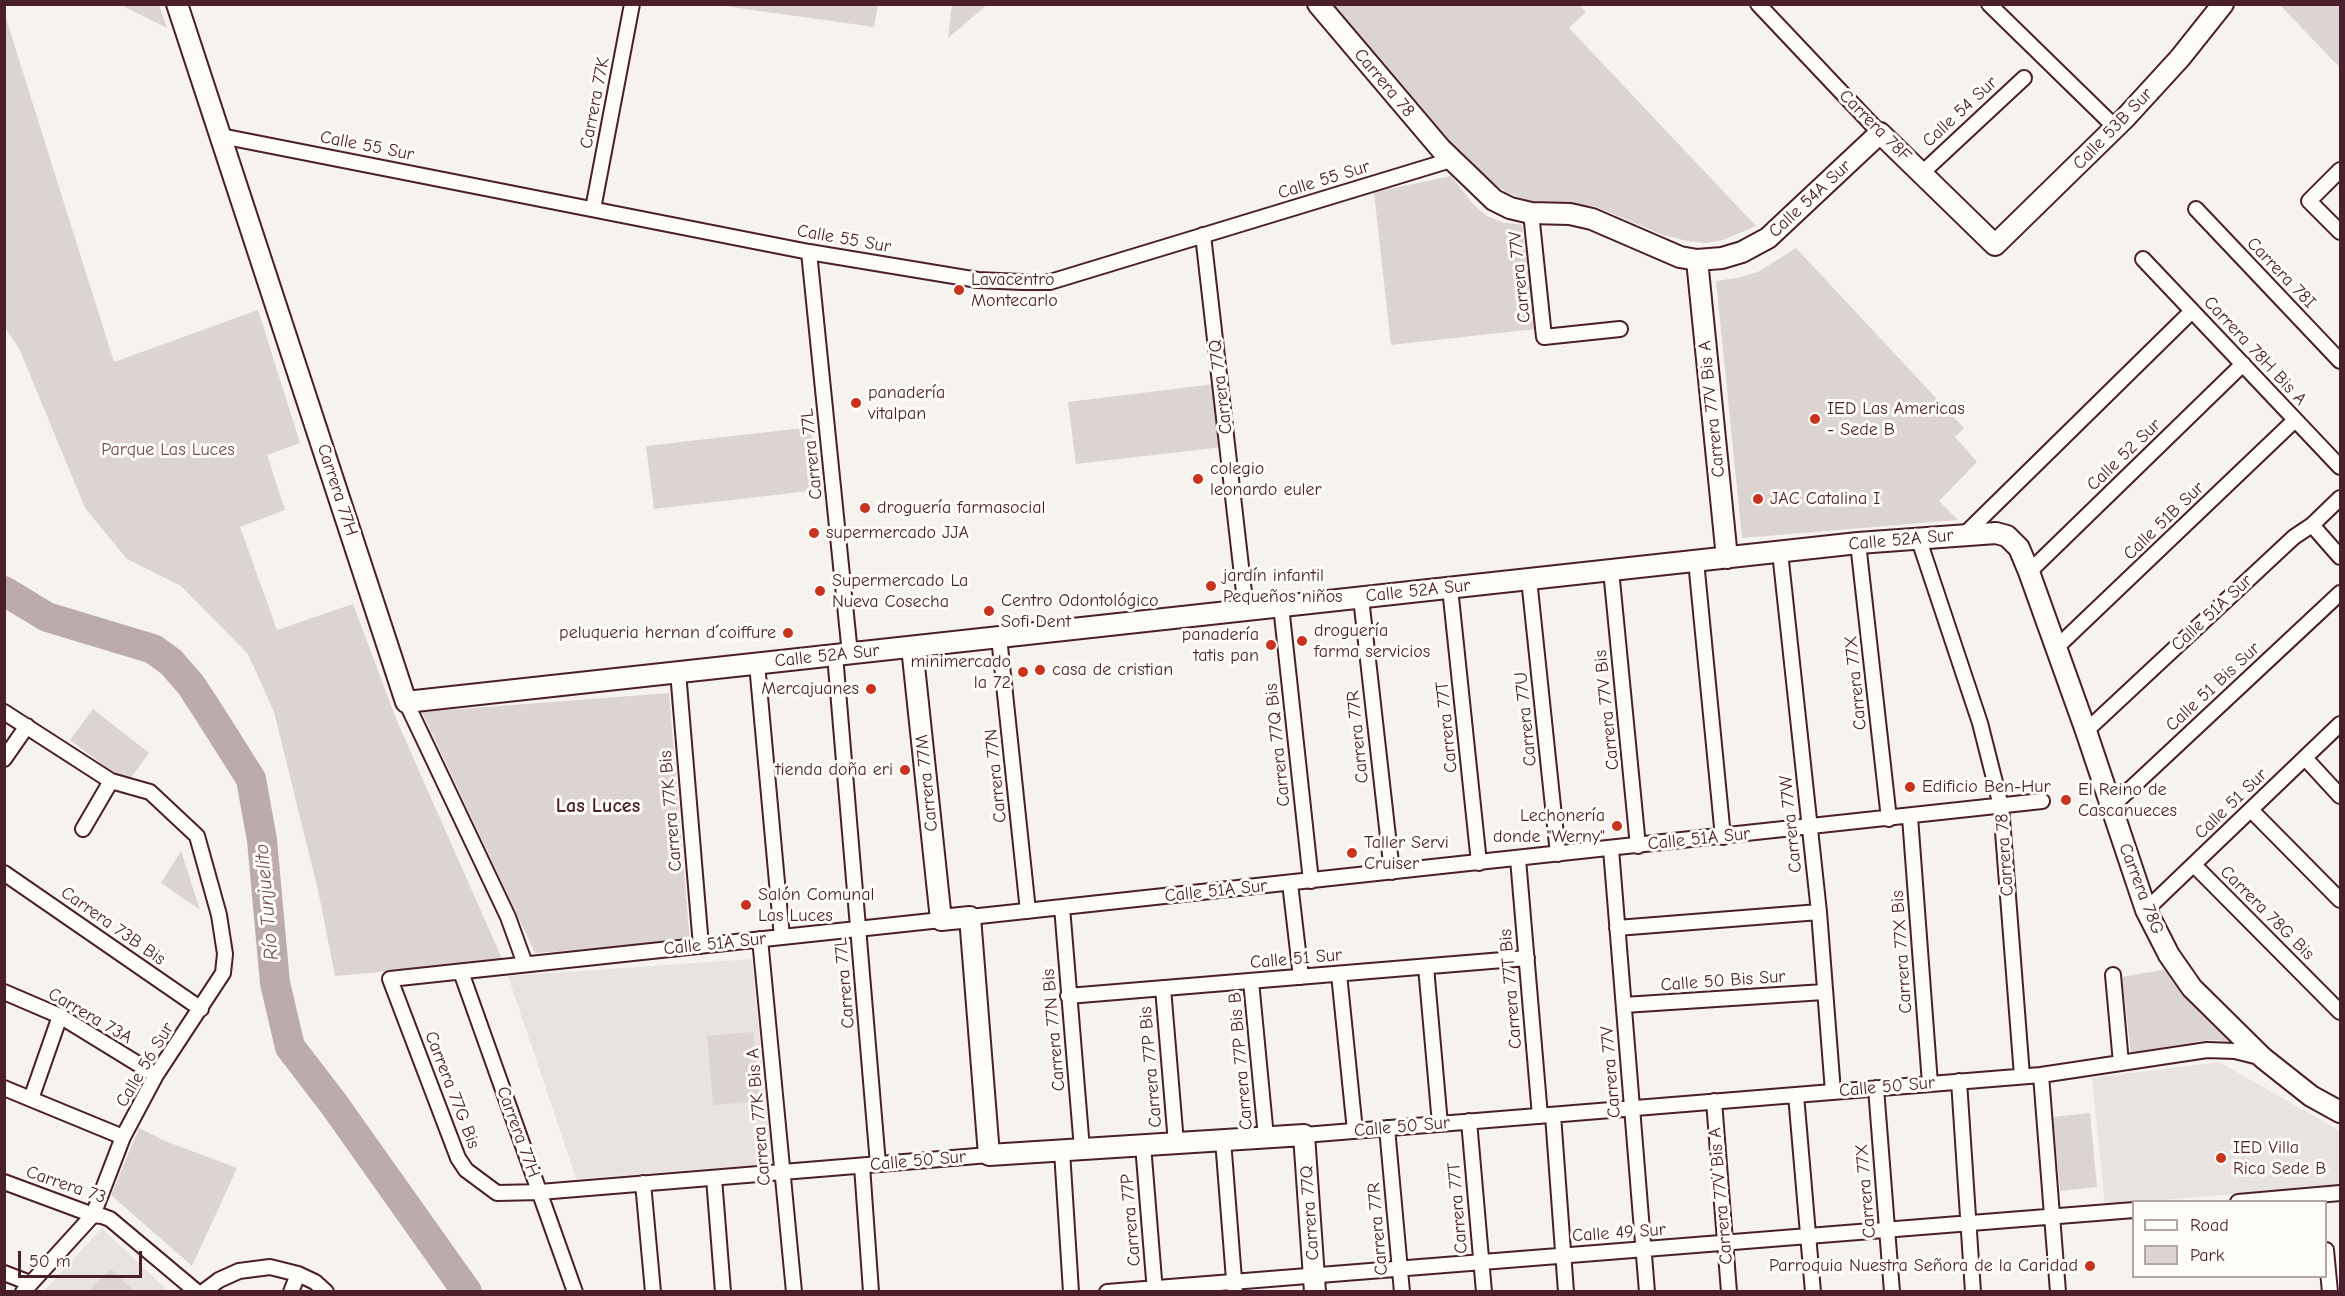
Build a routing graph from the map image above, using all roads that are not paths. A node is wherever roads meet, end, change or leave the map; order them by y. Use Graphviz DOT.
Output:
graph roads {
  1 [pos="177,4"];
  2 [pos="632,4"];
  3 [pos="1318,4"];
  4 [pos="1758,4"];
  5 [pos="1989,4"];
  6 [pos="2223,4"];
  7 [pos="2024,78"];
  8 [pos="2115,128"];
  9 [pos="1880,133"];
  10 [pos="221,136"];
  11 [pos="1451,160"];
  12 [pos="2340,170"];
  13 [pos="1922,173"];
  14 [pos="593,209"];
  15 [pos="2196,209"];
  16 [pos="1531,213"];
  17 [pos="2340,232"];
  18 [pos="1203,235"];
  19 [pos="1995,245"];
  20 [pos="809,252"];
  21 [pos="2143,259"];
  22 [pos="1697,260"];
  23 [pos="2192,311"];
  24 [pos="1620,329"];
  25 [pos="2340,361"];
  26 [pos="2243,364"];
  27 [pos="2295,420"];
  28 [pos="2340,467"];
  29 [pos="2340,498"];
  30 [pos="2312,525"];
  31 [pos="1964,535"];
  32 [pos="1918,537"];
  33 [pos="2007,537"];
  34 [pos="1858,543"];
  35 [pos="1780,552"];
  36 [pos="2340,557"];
  37 [pos="1727,558"];
  38 [pos="1696,561"];
  39 [pos="1611,570"];
  40 [pos="2029,572"];
  41 [pos="1529,579"];
  42 [pos="1450,588"];
  43 [pos="2340,593"];
  44 [pos="1361,598"];
  45 [pos="1281,606"];
  46 [pos="1246,610"];
  47 [pos="999,637"];
  48 [pos="912,647"];
  49 [pos="2057,647"];
  50 [pos="842,654"];
  51 [pos="757,664"];
  52 [pos="678,672"];
  53 [pos="406,702"];
  54 [pos="4,712"];
  55 [pos="2340,724"];
  56 [pos="27,726"];
  57 [pos="2086,731"];
  58 [pos="4,759"];
  59 [pos="2305,759"];
  60 [pos="111,781"];
  61 [pos="2340,796"];
  62 [pos="2042,801"];
  63 [pos="2001,806"];
  64 [pos="2110,807"];
  65 [pos="2251,810"];
  66 [pos="1910,817"];
  67 [pos="1889,819"];
  68 [pos="1809,828"];
  69 [pos="83,829"];
  70 [pos="1723,837"];
  71 [pos="1638,846"];
  72 [pos="1611,849"];
  73 [pos="1558,854"];
  74 [pos="1518,858"];
  75 [pos="1479,863"];
  76 [pos="2194,865"];
  77 [pos="1392,872"];
  78 [pos="4,873"];
  79 [pos="1311,880"];
  80 [pos="1290,883"];
  81 [pos="2340,900"];
  82 [pos="1062,907"];
  83 [pos="2146,910"];
  84 [pos="1028,911"];
  85 [pos="1819,912"];
  86 [pos="970,917"];
  87 [pos="941,920"];
  88 [pos="1617,928"];
  89 [pos="858,929"];
  90 [pos="782,937"];
  91 [pos="760,939"];
  92 [pos="700,946"];
  93 [pos="1527,958"];
  94 [pos="525,964"];
  95 [pos="1426,967"];
  96 [pos="461,972"];
  97 [pos="1339,974"];
  98 [pos="2113,975"];
  99 [pos="1301,977"];
  100 [pos="390,979"];
  101 [pos="1251,981"];
  102 [pos="1162,988"];
  103 [pos="4,992"];
  104 [pos="1824,992"];
  105 [pos="1068,996"];
  106 [pos="1624,1005"];
  107 [pos="201,1009"];
  108 [pos="2340,1012"];
  109 [pos="60,1016"];
  110 [pos="2263,1058"];
  111 [pos="2121,1064"];
  112 [pos="156,1075"];
  113 [pos="2041,1075"];
  114 [pos="2022,1076"];
  115 [pos="1959,1081"];
  116 [pos="1930,1084"];
  117 [pos="4,1088"];
  118 [pos="1876,1088"];
  119 [pos="1833,1092"];
  120 [pos="1796,1095"];
  121 [pos="30,1099"];
  122 [pos="1713,1101"];
  123 [pos="1632,1108"];
  124 [pos="2340,1112"];
  125 [pos="1546,1115"];
  126 [pos="1469,1121"];
  127 [pos="1440,1124"];
  128 [pos="1387,1128"];
  129 [pos="1355,1131"];
  130 [pos="1304,1135"];
  131 [pos="123,1137"];
  132 [pos="1266,1137"];
  133 [pos="1223,1140"];
  134 [pos="1176,1143"];
  135 [pos="1143,1145"];
  136 [pos="1082,1149"];
  137 [pos="1062,1150"];
  138 [pos="989,1155"];
  139 [pos="878,1164"];
  140 [pos="862,1166"];
  141 [pos="782,1172"];
  142 [pos="714,1178"];
  143 [pos="4,1182"];
  144 [pos="644,1183"];
  145 [pos="540,1192"];
  146 [pos="2340,1193"];
  147 [pos="2320,1198"];
  148 [pos="2279,1200"];
  149 [pos="2132,1210"];
  150 [pos="93,1215"];
  151 [pos="2051,1216"];
  152 [pos="1968,1223"];
  153 [pos="1887,1229"];
  154 [pos="1808,1236"];
  155 [pos="1725,1242"];
  156 [pos="1643,1249"];
  157 [pos="1563,1255"];
  158 [pos="1481,1262"];
  159 [pos="2327,1267"];
  160 [pos="1399,1268"];
  161 [pos="4,1273"];
  162 [pos="298,1274"];
  163 [pos="1315,1283"];
  164 [pos="1234,1286"];
  165 [pos="26,1287"];
  166 [pos="1155,1289"];
  167 [pos="197,1292"];
  168 [pos="203,1292"];
  169 [pos="291,1292"];
  170 [pos="326,1292"];
  171 [pos="575,1292"];
  172 [pos="653,1292"];
  173 [pos="723,1292"];
  174 [pos="794,1292"];
  175 [pos="871,1292"];
  176 [pos="1071,1292"];
  177 [pos="1107,1292"];
  178 [pos="1402,1292"];
  179 [pos="1484,1292"];
  180 [pos="1566,1292"];
  181 [pos="1647,1292"];
  182 [pos="1729,1292"];
  183 [pos="1813,1292"];
  184 [pos="1892,1292"];
  185 [pos="1973,1292"];
  186 [pos="2058,1292"];
  187 [pos="2330,1292"];
  1 -- 10 [label="street, Carrera 77H"];
  2 -- 14 [label="street, Carrera 77K"];
  3 -- 11 [label="street, Carrera 78"];
  4 -- 9 [label="street, Carrera 78F"];
  5 -- 8 [label="street"];
  6 -- 8 [label="street, Calle 53B Sur"];
  7 -- 13 [label="street, Calle 54 Sur"];
  8 -- 19 [label="street, Calle 53B Sur"];
  9 -- 13 [label="street, Carrera 78F"];
  9 -- 22 [label="street, Calle 54A Sur"];
  10 -- 14 [label="street, Calle 55 Sur"];
  10 -- 53 [label="street, Carrera 77H"];
  11 -- 16 [label="street, Carrera 78"];
  11 -- 18 [label="street, Calle 55 Sur"];
  12 -- 17 [label="street"];
  13 -- 19 [label="street, Carrera 78F"];
  14 -- 20 [label="street, Calle 55 Sur"];
  15 -- 25 [label="street, Carrera 78I"];
  16 -- 22 [label="street, Carrera 78"];
  16 -- 24 [label="street, Carrera 77V"];
  18 -- 20 [label="street, Calle 55 Sur"];
  18 -- 46 [label="street, Carrera 77Q"];
  20 -- 50 [label="street, Carrera 77L"];
  21 -- 23 [label="street, Carrera 78H Bis A"];
  22 -- 37 [label="street, Carrera 77V Bis A"];
  23 -- 26 [label="street, Carrera 78H Bis A"];
  23 -- 31 [label="street, Calle 52A Sur"];
  26 -- 27 [label="street, Carrera 78H Bis A"];
  26 -- 40 [label="street, Calle 52 Sur"];
  27 -- 28 [label="street, Carrera 78H Bis A"];
  27 -- 49 [label="street, Calle 51B Sur"];
  29 -- 30 [label="street, Calle 51A Sur"];
  30 -- 36 [label="street"];
  30 -- 57 [label="street, Calle 51A Sur"];
  31 -- 32 [label="street, Calle 52A Sur"];
  31 -- 33 [label="street, Calle 52A Sur"];
  32 -- 34 [label="street, Calle 52A Sur"];
  32 -- 63 [label="street, Carrera 78"];
  33 -- 40 [label="street, Carrera 78G"];
  34 -- 35 [label="street, Calle 52A Sur"];
  34 -- 67 [label="street, Carrera 77X"];
  35 -- 37 [label="street, Calle 52A Sur"];
  35 -- 68 [label="street, Carrera 77W"];
  37 -- 38 [label="street, Calle 52A Sur"];
  38 -- 39 [label="street, Calle 52A Sur"];
  38 -- 70 [label="street"];
  39 -- 41 [label="street, Calle 52A Sur"];
  39 -- 71 [label="street, Carrera 77V Bis"];
  40 -- 49 [label="street, Carrera 78G"];
  41 -- 42 [label="street, Calle 52A Sur"];
  41 -- 73 [label="street, Carrera 77U"];
  42 -- 44 [label="street, Calle 52A Sur"];
  42 -- 75 [label="street, Carrera 77T"];
  43 -- 64 [label="street, Calle 51 Bis Sur"];
  44 -- 45 [label="street, Calle 52A Sur"];
  44 -- 77 [label="street, Carrera 77R"];
  45 -- 46 [label="street, Calle 52A Sur"];
  45 -- 79 [label="street, Carrera 77Q Bis"];
  46 -- 47 [label="street, Calle 52A Sur"];
  47 -- 48 [label="street, Calle 52A Sur"];
  47 -- 84 [label="street, Carrera 77N"];
  48 -- 50 [label="street, Calle 52A Sur"];
  48 -- 87 [label="street, Carrera 77M"];
  49 -- 57 [label="street, Carrera 78G"];
  50 -- 51 [label="street, Calle 52A Sur"];
  50 -- 89 [label="street, Carrera 77L"];
  51 -- 52 [label="street, Calle 52A Sur"];
  51 -- 90 [label="street"];
  52 -- 53 [label="street, Calle 52A Sur"];
  52 -- 92 [label="street, Carrera 77K Bis"];
  53 -- 94 [label="street, Carrera 77H"];
  54 -- 56 [label="street"];
  55 -- 59 [label="street, Calle 51 Sur"];
  56 -- 58 [label="street"];
  56 -- 60 [label="street"];
  57 -- 64 [label="street, Carrera 78G"];
  59 -- 61 [label="street"];
  59 -- 65 [label="street, Calle 51 Sur"];
  60 -- 69 [label="street"];
  60 -- 107 [label="street, Calle 56 Sur"];
  62 -- 63 [label="street, Calle 51A Sur"];
  63 -- 66 [label="street, Calle 51A Sur"];
  63 -- 114 [label="street, Carrera 78"];
  64 -- 83 [label="street, Carrera 78G"];
  65 -- 76 [label="street, Calle 51 Sur"];
  65 -- 81 [label="street"];
  66 -- 67 [label="street, Calle 51A Sur"];
  66 -- 116 [label="street, Carrera 77X Bis"];
  67 -- 68 [label="street, Calle 51A Sur"];
  68 -- 70 [label="street, Calle 51A Sur"];
  68 -- 85 [label="street, Carrera 77W"];
  70 -- 71 [label="street, Calle 51A Sur"];
  71 -- 72 [label="street, Calle 51A Sur"];
  72 -- 73 [label="street, Calle 51A Sur"];
  72 -- 88 [label="street, Carrera 77V"];
  73 -- 74 [label="street, Calle 51A Sur"];
  74 -- 75 [label="street, Calle 51A Sur"];
  74 -- 93 [label="street, Carrera 77T Bis"];
  75 -- 77 [label="street, Calle 51A Sur"];
  76 -- 83 [label="street, Calle 51 Sur"];
  76 -- 108 [label="street, Carrera 78G Bis"];
  77 -- 79 [label="street, Calle 51A Sur"];
  78 -- 107 [label="street, Carrera 73B Bis"];
  79 -- 80 [label="street, Calle 51A Sur"];
  80 -- 82 [label="street, Calle 51A Sur"];
  80 -- 99 [label="street"];
  82 -- 84 [label="street, Calle 51A Sur"];
  82 -- 105 [label="street, Carrera 77N Bis"];
  83 -- 110 [label="street, Carrera 78G"];
  84 -- 86 [label="street, Calle 51A Sur"];
  85 -- 88 [label="street"];
  85 -- 104 [label="street, Carrera 77W"];
  86 -- 87 [label="street, Calle 51A Sur"];
  86 -- 138 [label="street"];
  87 -- 89 [label="street, Calle 51A Sur"];
  88 -- 106 [label="street, Carrera 77V"];
  89 -- 90 [label="street, Calle 51A Sur"];
  89 -- 139 [label="street, Carrera 77L"];
  90 -- 91 [label="street, Calle 51A Sur"];
  91 -- 92 [label="street, Calle 51A Sur"];
  91 -- 141 [label="street, Carrera 77K Bis A"];
  92 -- 94 [label="street, Calle 51A Sur"];
  93 -- 95 [label="street, Calle 51 Sur"];
  93 -- 125 [label="street, Carrera 77T Bis"];
  94 -- 96 [label="street, Calle 51A Sur"];
  95 -- 97 [label="street, Calle 51 Sur"];
  95 -- 127 [label="street"];
  96 -- 100 [label="street, Calle 51A Sur"];
  96 -- 145 [label="street, Carrera 77H"];
  97 -- 99 [label="street, Calle 51 Sur"];
  97 -- 129 [label="street"];
  98 -- 111 [label="street"];
  99 -- 101 [label="street, Calle 51 Sur"];
  100 -- 145 [label="street, Carrera 77G Bis"];
  101 -- 102 [label="street, Calle 51 Sur"];
  101 -- 132 [label="street, Carrera 77P Bis B"];
  102 -- 105 [label="street, Calle 51 Sur"];
  102 -- 134 [label="street, Carrera 77P Bis"];
  103 -- 109 [label="street, Carrera 73A"];
  104 -- 106 [label="street, Calle 50 Bis Sur"];
  104 -- 119 [label="street, Carrera 77W"];
  105 -- 136 [label="street, Carrera 77N Bis"];
  106 -- 123 [label="street, Carrera 77V"];
  107 -- 112 [label="street, Calle 56 Sur"];
  109 -- 112 [label="street, Carrera 73A"];
  109 -- 121 [label="street"];
  110 -- 111 [label="street, Calle 50 Sur"];
  110 -- 124 [label="street, Carrera 78G"];
  111 -- 113 [label="street, Calle 50 Sur"];
  112 -- 131 [label="street, Calle 56 Sur"];
  113 -- 114 [label="street, Calle 50 Sur"];
  113 -- 151 [label="street"];
  114 -- 115 [label="street, Calle 50 Sur"];
  115 -- 116 [label="street, Calle 50 Sur"];
  115 -- 152 [label="street"];
  116 -- 118 [label="street, Calle 50 Sur"];
  117 -- 121 [label="street"];
  118 -- 119 [label="street, Calle 50 Sur"];
  118 -- 153 [label="street, Carrera 77X"];
  119 -- 120 [label="street, Calle 50 Sur"];
  120 -- 122 [label="street, Calle 50 Sur"];
  120 -- 154 [label="street"];
  121 -- 131 [label="street"];
  122 -- 123 [label="street, Calle 50 Sur"];
  122 -- 155 [label="street, Carrera 77V Bis A"];
  123 -- 125 [label="street, Calle 50 Sur"];
  123 -- 156 [label="street, Carrera 77V"];
  125 -- 126 [label="street, Calle 50 Sur"];
  125 -- 157 [label="street, Carrera 77T Bis"];
  126 -- 127 [label="street, Calle 50 Sur"];
  126 -- 158 [label="street, Carrera 77T"];
  127 -- 128 [label="street, Calle 50 Sur"];
  128 -- 129 [label="street, Calle 50 Sur"];
  128 -- 160 [label="street, Carrera 77R"];
  129 -- 130 [label="street, Calle 50 Sur"];
  130 -- 132 [label="street, Calle 50 Sur"];
  130 -- 163 [label="street, Carrera 77Q"];
  131 -- 150 [label="street, Calle 56 Sur"];
  132 -- 133 [label="street, Calle 50 Sur"];
  133 -- 134 [label="street, Calle 50 Sur"];
  133 -- 164 [label="street"];
  134 -- 135 [label="street, Calle 50 Sur"];
  135 -- 136 [label="street, Calle 50 Sur"];
  135 -- 166 [label="street, Carrera 77P"];
  136 -- 137 [label="street, Calle 50 Sur"];
  137 -- 138 [label="street, Calle 50 Sur"];
  137 -- 176 [label="street"];
  138 -- 139 [label="street, Calle 50 Sur"];
  139 -- 140 [label="street, Calle 50 Sur"];
  140 -- 141 [label="street, Calle 50 Sur"];
  140 -- 175 [label="street"];
  141 -- 142 [label="street, Calle 50 Sur"];
  141 -- 174 [label="street, Carrera 77K Bis A"];
  142 -- 144 [label="street, Calle 50 Sur"];
  142 -- 173 [label="street"];
  143 -- 150 [label="street, Carrera 73"];
  144 -- 145 [label="street, Calle 50 Sur"];
  144 -- 172 [label="street"];
  145 -- 171 [label="street, Carrera 77H"];
  146 -- 147 [label="street"];
  147 -- 148 [label="street"];
  149 -- 151 [label="street, Calle 49 Sur"];
  150 -- 165 [label="street, Calle 56 Sur"];
  150 -- 167 [label="street, Carrera 73"];
  151 -- 152 [label="street, Calle 49 Sur"];
  151 -- 186 [label="street"];
  152 -- 153 [label="street, Calle 49 Sur"];
  152 -- 185 [label="street"];
  153 -- 154 [label="street, Calle 49 Sur"];
  153 -- 184 [label="street, Carrera 77X"];
  154 -- 155 [label="street, Calle 49 Sur"];
  154 -- 183 [label="street"];
  155 -- 156 [label="street, Calle 49 Sur"];
  155 -- 182 [label="street, Carrera 77V Bis A"];
  156 -- 157 [label="street, Calle 49 Sur"];
  156 -- 181 [label="street, Carrera 77V"];
  157 -- 158 [label="street, Calle 49 Sur"];
  157 -- 180 [label="street, Carrera 77T Bis"];
  158 -- 160 [label="street, Calle 49 Sur"];
  158 -- 179 [label="street, Carrera 77T"];
  159 -- 187 [label="street"];
  160 -- 163 [label="street, Calle 49 Sur"];
  160 -- 178 [label="street, Carrera 77R"];
  161 -- 165 [label="street"];
  162 -- 168 [label="street"];
  162 -- 169 [label="street"];
  162 -- 170 [label="street"];
  163 -- 164 [label="street, Calle 49 Sur"];
  164 -- 166 [label="street, Calle 49 Sur"];
  166 -- 177 [label="street, Calle 49 Sur"];
}
